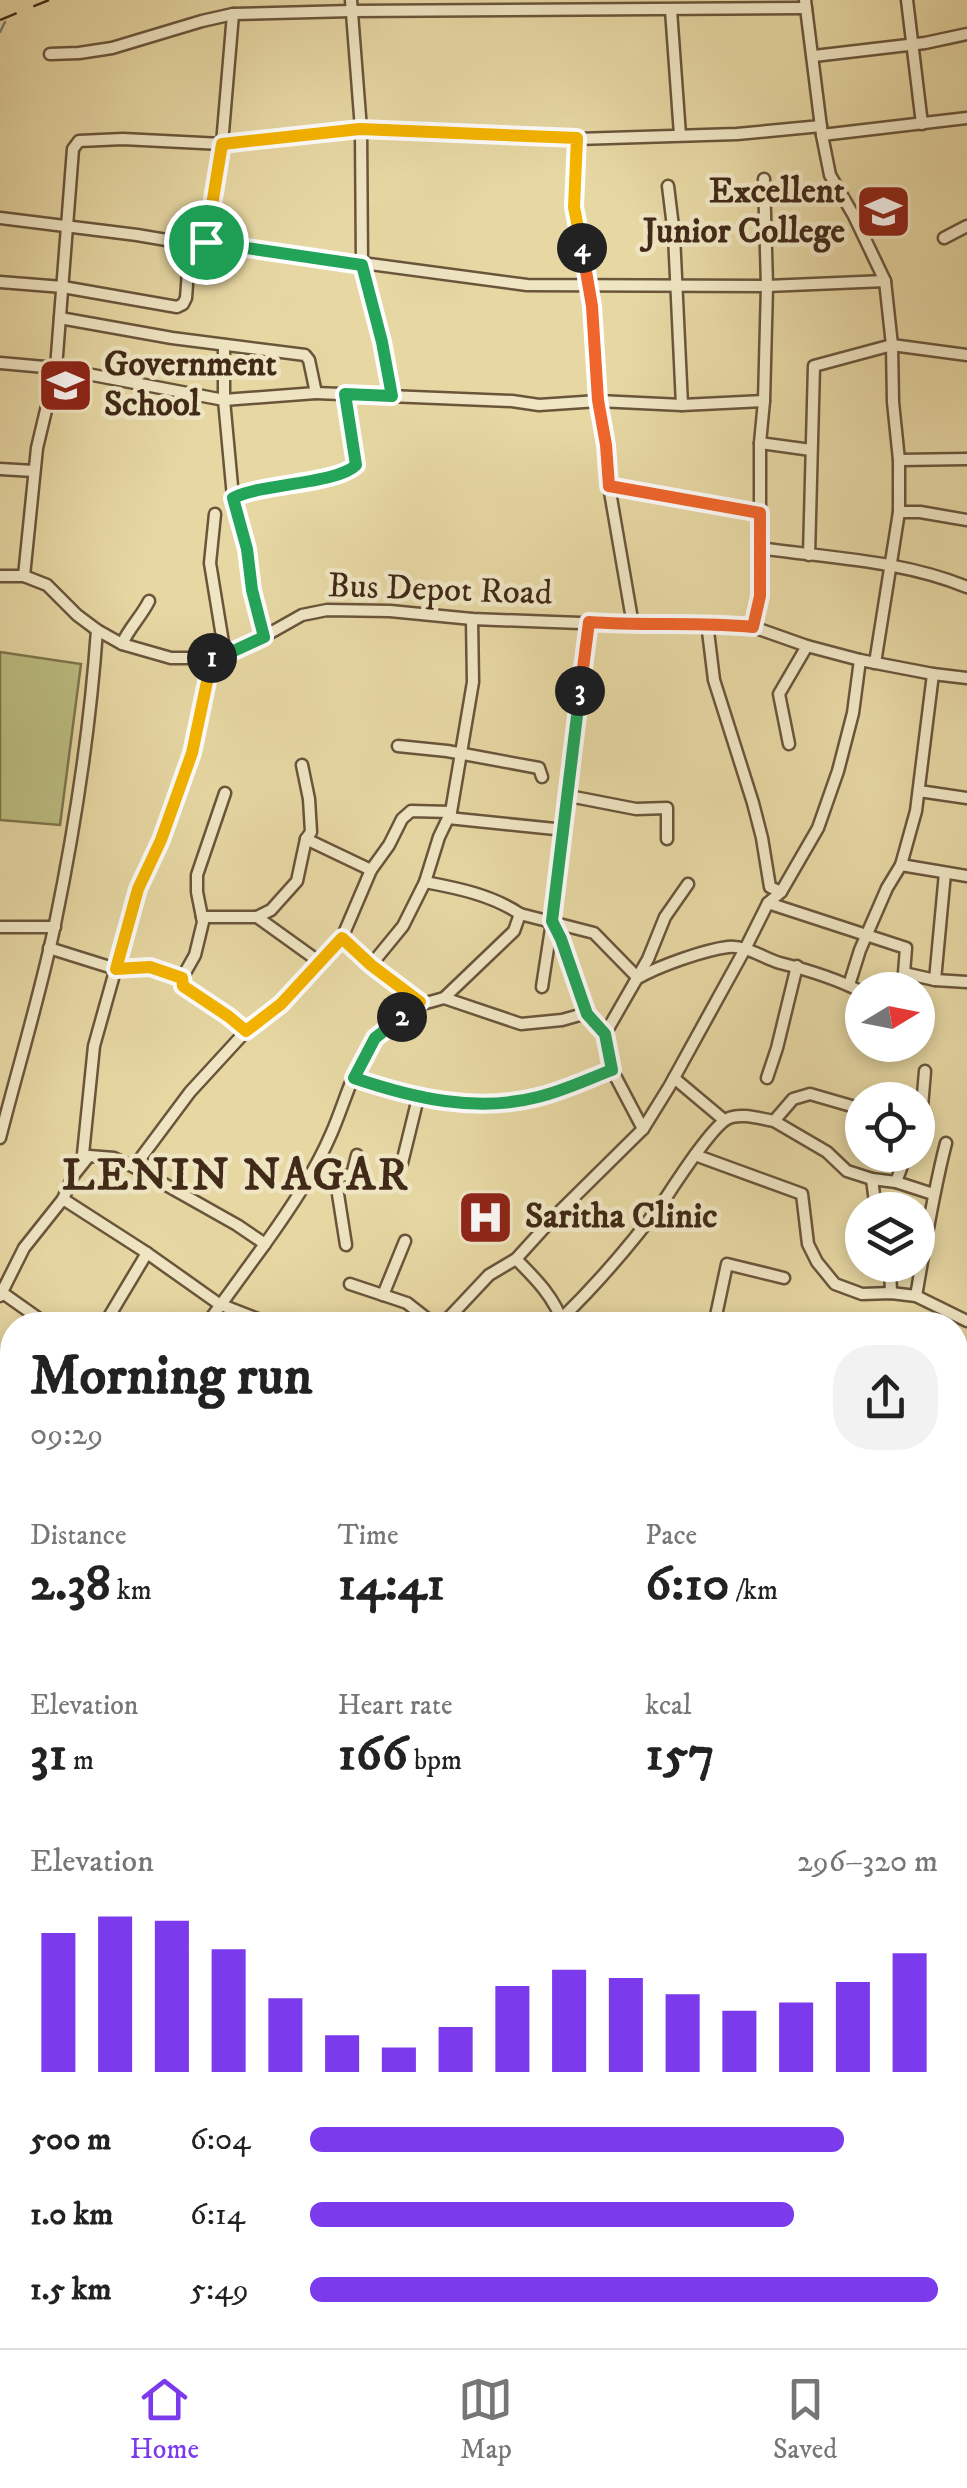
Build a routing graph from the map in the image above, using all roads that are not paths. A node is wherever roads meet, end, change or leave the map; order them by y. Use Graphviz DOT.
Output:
graph roads {
  1 [pos="907,0"];
  2 [pos="805,4"];
  3 [pos="351,5"];
  4 [pos="657,5"];
  5 [pos="671,10"];
  6 [pos="233,14"];
  7 [pos="967,34"];
  8 [pos="914,42"];
  9 [pos="50,54"];
  10 [pos="814,56"];
  11 [pos="967,118"];
  12 [pos="922,124"];
  13 [pos="360,129"];
  14 [pos="822,131"];
  15 [pos="680,136"];
  16 [pos="577,138"];
  17 [pos="222,144"];
  18 [pos="764,179"];
  19 [pos="668,186"];
  20 [pos="0,218"];
  21 [pos="67,226"];
  22 [pos="967,226"];
  23 [pos="944,238"];
  24 [pos="206,242"];
  25 [pos="190,244"];
  26 [pos="362,265"];
  27 [pos="885,281"];
  28 [pos="0,282"];
  29 [pos="588,284"];
  30 [pos="676,285"];
  31 [pos="767,286"];
  32 [pos="63,287"];
  33 [pos="60,318"];
  34 [pos="224,345"];
  35 [pos="892,345"];
  36 [pos="967,356"];
  37 [pos="0,363"];
  38 [pos="56,368"];
  39 [pos="316,393"];
  40 [pos="345,394"];
  41 [pos="392,396"];
  42 [pos="224,400"];
  43 [pos="598,400"];
  44 [pos="764,400"];
  45 [pos="682,405"];
  46 [pos="760,443"];
  47 [pos="811,450"];
  48 [pos="967,459"];
  49 [pos="899,460"];
  50 [pos="0,468"];
  51 [pos="34,472"];
  52 [pos="609,486"];
  53 [pos="233,498"];
  54 [pos="899,512"];
  55 [pos="760,513"];
  56 [pos="215,514"];
  57 [pos="967,520"];
  58 [pos="759,548"];
  59 [pos="808,555"];
  60 [pos="891,564"];
  61 [pos="0,576"];
  62 [pos="24,576"];
  63 [pos="967,587"];
  64 [pos="149,601"];
  65 [pos="472,619"];
  66 [pos="589,622"];
  67 [pos="707,623"];
  68 [pos="633,626"];
  69 [pos="753,627"];
  70 [pos="97,630"];
  71 [pos="264,637"];
  72 [pos="122,644"];
  73 [pos="807,646"];
  74 [pos="225,655"];
  75 [pos="212,658"];
  76 [pos="860,660"];
  77 [pos="875,663"];
  78 [pos="933,674"];
  79 [pos="967,678"];
  80 [pos="789,744"];
  81 [pos="398,746"];
  82 [pos="462,753"];
  83 [pos="302,765"];
  84 [pos="542,777"];
  85 [pos="918,791"];
  86 [pos="225,793"];
  87 [pos="569,796"];
  88 [pos="967,798"];
  89 [pos="450,815"];
  90 [pos="565,830"];
  91 [pos="306,839"];
  92 [pos="667,839"];
  93 [pos="901,864"];
  94 [pos="371,870"];
  95 [pos="944,873"];
  96 [pos="967,876"];
  97 [pos="424,882"];
  98 [pos="688,884"];
  99 [pos="781,892"];
  100 [pos="768,903"];
  101 [pos="520,914"];
  102 [pos="256,917"];
  103 [pos="202,918"];
  104 [pos="552,921"];
  105 [pos="0,927"];
  106 [pos="54,927"];
  107 [pos="868,934"];
  108 [pos="342,938"];
  109 [pos="49,948"];
  110 [pos="745,949"];
  111 [pos="321,962"];
  112 [pos="371,965"];
  113 [pos="797,966"];
  114 [pos="116,969"];
  115 [pos="854,972"];
  116 [pos="904,972"];
  117 [pos="182,978"];
  118 [pos="638,978"];
  119 [pos="935,980"];
  120 [pos="967,982"];
  121 [pos="845,984"];
  122 [pos="542,987"];
  123 [pos="444,998"];
  124 [pos="420,1002"];
  125 [pos="587,1014"];
  126 [pos="246,1031"];
  127 [pos="605,1034"];
  128 [pos="612,1070"];
  129 [pos="925,1071"];
  130 [pos="354,1078"];
  131 [pos="674,1078"];
  132 [pos="767,1078"];
  133 [pos="924,1082"];
  134 [pos="418,1098"];
  135 [pos="845,1105"];
  136 [pos="724,1120"];
  137 [pos="774,1121"];
  138 [pos="642,1129"];
  139 [pos="0,1138"];
  140 [pos="946,1143"];
  141 [pos="357,1155"];
  142 [pos="695,1156"];
  143 [pos="402,1163"];
  144 [pos="82,1165"];
  145 [pos="134,1166"];
  146 [pos="900,1172"];
  147 [pos="335,1175"];
  148 [pos="309,1177"];
  149 [pos="872,1178"];
  150 [pos="896,1182"];
  151 [pos="874,1192"];
  152 [pos="927,1192"];
  153 [pos="934,1192"];
  154 [pos="63,1199"];
  155 [pos="405,1241"];
  156 [pos="265,1244"];
  157 [pos="346,1245"];
  158 [pos="147,1253"];
  159 [pos="516,1260"];
  160 [pos="784,1278"];
  161 [pos="891,1282"];
  162 [pos="919,1282"];
  163 [pos="350,1284"];
  164 [pos="1,1293"];
  165 [pos="891,1293"];
  166 [pos="382,1294"];
  167 [pos="916,1296"];
  168 [pos="219,1304"];
  169 [pos="29,1312"];
  170 [pos="112,1312"];
  171 [pos="214,1312"];
  172 [pos="240,1312"];
  173 [pos="420,1312"];
  174 [pos="452,1312"];
  175 [pos="557,1312"];
  176 [pos="571,1312"];
  177 [pos="717,1312"];
  178 [pos="949,1312"];
  1 -- 8 [label="street"];
  2 -- 5 [label="street"];
  2 -- 10 [label="street"];
  3 -- 4 [label="street"];
  3 -- 6 [label="street"];
  3 -- 13 [label="street"];
  4 -- 5 [label="street"];
  5 -- 15 [label="street"];
  6 -- 9 [label="street"];
  6 -- 17 [label="street"];
  7 -- 8 [label="street"];
  8 -- 10 [label="street"];
  8 -- 12 [label="street"];
  10 -- 14 [label="street"];
  11 -- 12 [label="street"];
  12 -- 14 [label="street"];
  13 -- 16 [label="street"];
  13 -- 17 [label="street"];
  13 -- 26 [label="street"];
  14 -- 15 [label="street"];
  14 -- 27 [label="street"];
  15 -- 16 [label="street"];
  16 -- 29 [label="street"];
  17 -- 21 [label="street"];
  17 -- 24 [label="street"];
  18 -- 31 [label="street"];
  19 -- 30 [label="street"];
  20 -- 21 [label="street"];
  21 -- 25 [label="street"];
  21 -- 32 [label="street"];
  22 -- 23 [label="street"];
  24 -- 25 [label="street"];
  24 -- 26 [label="street"];
  25 -- 32 [label="street"];
  26 -- 29 [label="street"];
  26 -- 41 [label="street"];
  27 -- 31 [label="street"];
  27 -- 35 [label="street"];
  28 -- 32 [label="street"];
  29 -- 30 [label="street"];
  29 -- 43 [label="street"];
  30 -- 31 [label="street"];
  30 -- 45 [label="street"];
  31 -- 44 [label="street"];
  32 -- 33 [label="street"];
  33 -- 34 [label="street"];
  33 -- 38 [label="street"];
  34 -- 39 [label="street"];
  34 -- 42 [label="street"];
  35 -- 36 [label="street"];
  35 -- 47 [label="street"];
  35 -- 49 [label="street"];
  37 -- 38 [label="street"];
  38 -- 42 [label="street"];
  38 -- 51 [label="street"];
  39 -- 40 [label="street"];
  39 -- 42 [label="street"];
  40 -- 41 [label="street"];
  40 -- 53 [label="street"];
  41 -- 43 [label="street"];
  42 -- 53 [label="street"];
  43 -- 45 [label="street"];
  43 -- 52 [label="street"];
  44 -- 45 [label="street"];
  44 -- 46 [label="street"];
  46 -- 47 [label="street"];
  46 -- 55 [label="street"];
  47 -- 59 [label="street"];
  48 -- 49 [label="street"];
  49 -- 54 [label="street"];
  50 -- 51 [label="street"];
  51 -- 62 [label="street"];
  52 -- 55 [label="street"];
  52 -- 68 [label="street"];
  53 -- 71 [label="street"];
  54 -- 57 [label="street"];
  54 -- 60 [label="street"];
  55 -- 58 [label="street"];
  56 -- 74 [label="street"];
  58 -- 59 [label="street"];
  58 -- 69 [label="street"];
  59 -- 60 [label="street"];
  60 -- 63 [label="street"];
  60 -- 77 [label="street"];
  61 -- 62 [label="street"];
  62 -- 70 [label="street, Bus Depot Road"];
  64 -- 72 [label="street"];
  65 -- 66 [label="street, Bus Depot Road"];
  65 -- 71 [label="street, Bus Depot Road"];
  65 -- 82 [label="street"];
  66 -- 68 [label="street, Bus Depot Road"];
  66 -- 87 [label="street"];
  67 -- 68 [label="street, Bus Depot Road"];
  67 -- 69 [label="street, Bus Depot Road"];
  67 -- 99 [label="street"];
  69 -- 73 [label="street, Bus Depot Road"];
  70 -- 72 [label="street, Bus Depot Road"];
  70 -- 106 [label="street"];
  71 -- 74 [label="street, Bus Depot Road"];
  72 -- 75 [label="street, Bus Depot Road"];
  73 -- 76 [label="street, Bus Depot Road"];
  73 -- 80 [label="street"];
  74 -- 75 [label="street, Bus Depot Road"];
  75 -- 114 [label="street"];
  76 -- 77 [label="street, Bus Depot Road"];
  76 -- 99 [label="street"];
  77 -- 78 [label="street, Bus Depot Road"];
  78 -- 79 [label="street, Bus Depot Road"];
  78 -- 85 [label="street"];
  81 -- 82 [label="street"];
  82 -- 84 [label="street"];
  82 -- 89 [label="street"];
  83 -- 91 [label="street"];
  85 -- 88 [label="street"];
  85 -- 93 [label="street"];
  86 -- 103 [label="street"];
  87 -- 90 [label="street"];
  87 -- 92 [label="street"];
  89 -- 90 [label="street"];
  89 -- 94 [label="street"];
  89 -- 97 [label="street"];
  90 -- 104 [label="street"];
  91 -- 94 [label="street"];
  91 -- 102 [label="street"];
  93 -- 95 [label="street"];
  93 -- 107 [label="street"];
  94 -- 108 [label="street"];
  95 -- 96 [label="street"];
  95 -- 119 [label="street"];
  97 -- 101 [label="street"];
  97 -- 112 [label="street"];
  98 -- 118 [label="street"];
  99 -- 100 [label="street"];
  100 -- 107 [label="street"];
  100 -- 110 [label="street"];
  101 -- 104 [label="street"];
  101 -- 123 [label="street"];
  102 -- 103 [label="street"];
  102 -- 111 [label="street"];
  103 -- 117 [label="street"];
  104 -- 118 [label="street"];
  104 -- 122 [label="street"];
  104 -- 125 [label="street"];
  105 -- 106 [label="street"];
  106 -- 109 [label="street"];
  107 -- 115 [label="street"];
  107 -- 116 [label="street"];
  108 -- 111 [label="street"];
  108 -- 112 [label="street"];
  109 -- 114 [label="street"];
  109 -- 139 [label="street"];
  110 -- 113 [label="street"];
  110 -- 118 [label="street"];
  110 -- 131 [label="street"];
  111 -- 126 [label="street"];
  112 -- 124 [label="street"];
  113 -- 121 [label="street"];
  113 -- 132 [label="street"];
  114 -- 117 [label="street"];
  114 -- 144 [label="street"];
  117 -- 126 [label="street"];
  118 -- 127 [label="street"];
  119 -- 120 [label="street"];
  123 -- 124 [label="street"];
  123 -- 125 [label="street"];
  124 -- 130 [label="street"];
  125 -- 127 [label="street"];
  126 -- 145 [label="street"];
  127 -- 128 [label="street"];
  128 -- 134 [label="street"];
  128 -- 138 [label="street"];
  129 -- 133 [label="street"];
  130 -- 134 [label="street"];
  130 -- 148 [label="street"];
  131 -- 136 [label="street"];
  131 -- 138 [label="street"];
  134 -- 143 [label="street"];
  135 -- 137 [label="street"];
  136 -- 137 [label="street"];
  136 -- 142 [label="street"];
  137 -- 149 [label="street"];
  138 -- 159 [label="street"];
  140 -- 153 [label="street"];
  141 -- 147 [label="street"];
  142 -- 165 [label="street"];
  142 -- 176 [label="street"];
  144 -- 145 [label="street"];
  144 -- 154 [label="street"];
  145 -- 156 [label="street"];
  146 -- 150 [label="street"];
  147 -- 148 [label="street"];
  147 -- 157 [label="street"];
  148 -- 156 [label="street"];
  149 -- 150 [label="street"];
  149 -- 151 [label="street"];
  150 -- 152 [label="street"];
  154 -- 158 [label="street"];
  154 -- 164 [label="street"];
  155 -- 166 [label="street"];
  156 -- 168 [label="street"];
  158 -- 168 [label="street"];
  158 -- 170 [label="street"];
  159 -- 174 [label="street"];
  159 -- 175 [label="street"];
  160 -- 177 [label="street"];
  161 -- 165 [label="street"];
  162 -- 167 [label="street"];
  163 -- 166 [label="street"];
  164 -- 169 [label="street"];
  165 -- 167 [label="street"];
  166 -- 173 [label="street"];
  167 -- 178 [label="street"];
  168 -- 171 [label="street"];
  168 -- 172 [label="street"];
}
